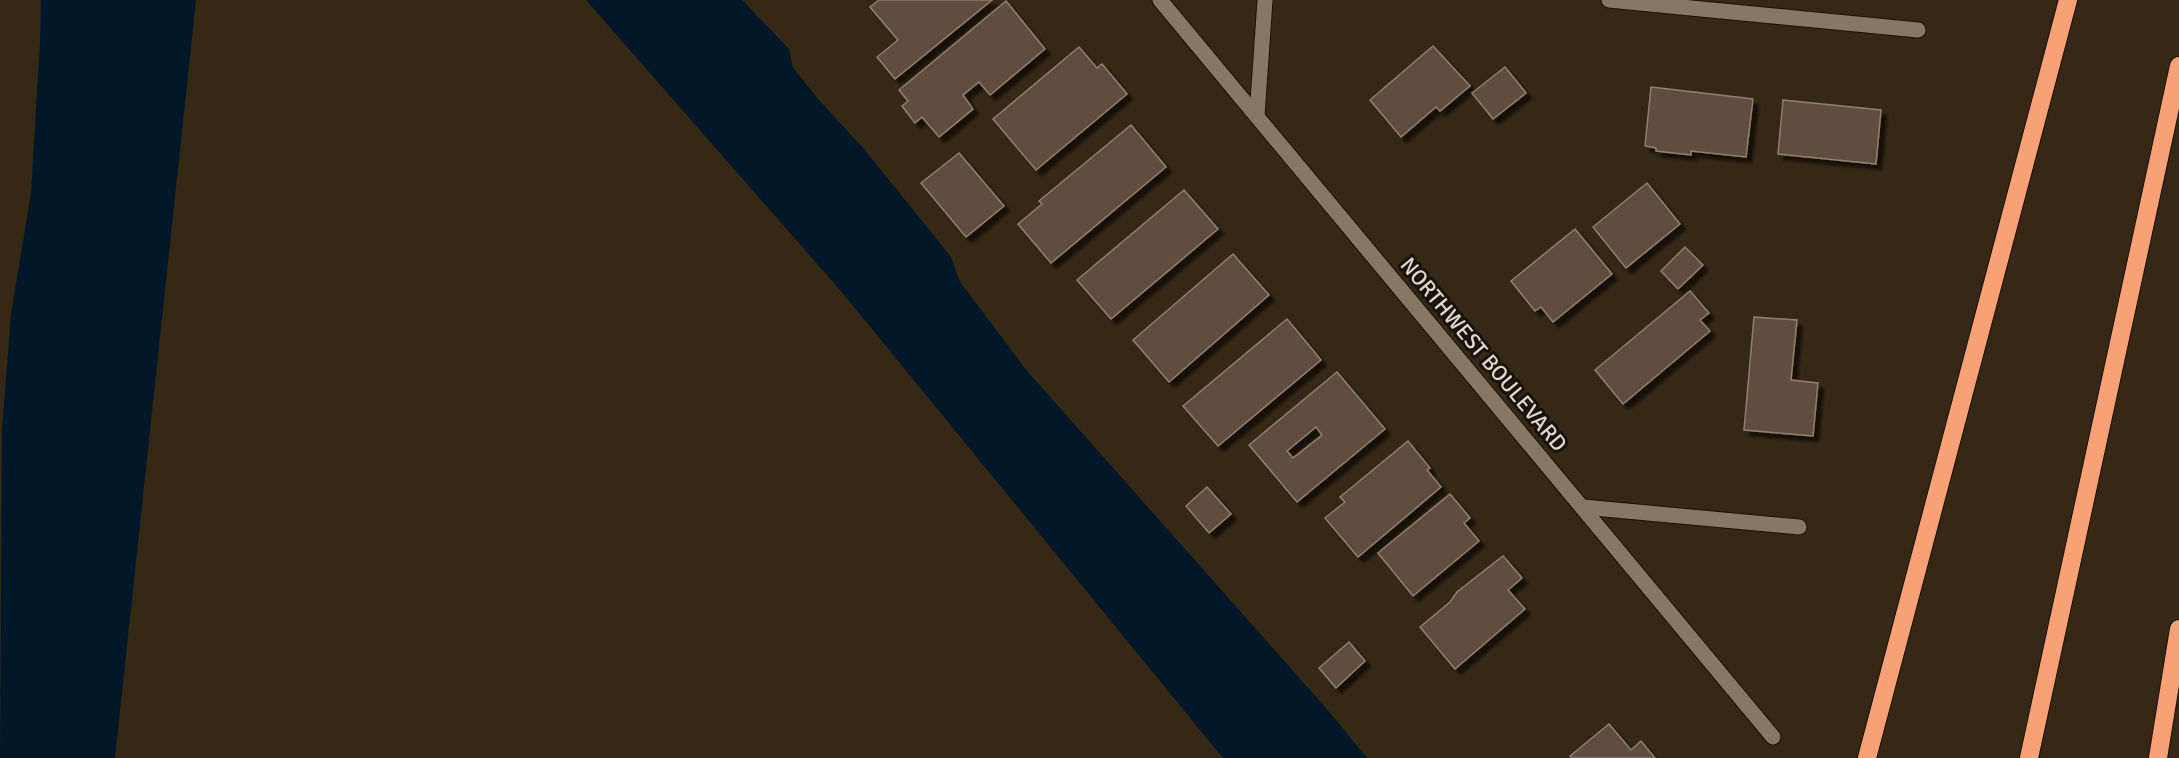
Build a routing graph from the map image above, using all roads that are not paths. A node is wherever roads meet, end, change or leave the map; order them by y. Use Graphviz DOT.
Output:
graph roads {
  1 [pos="1160,0"];
  2 [pos="1265,0"];
  3 [pos="1610,0"];
  4 [pos="2068,0"];
  5 [pos="1918,30"];
  6 [pos="2179,66"];
  7 [pos="1257,116"];
  8 [pos="1583,507"];
  9 [pos="1799,527"];
  10 [pos="2179,629"];
  11 [pos="1773,737"];
  12 [pos="1867,758"];
  13 [pos="2029,758"];
  14 [pos="2158,758"];
  1 -- 7 [label="street, NORTHWEST BOULEVARD"];
  2 -- 7 [label="street"];
  3 -- 5 [label="street"];
  4 -- 12 [label="highway"];
  6 -- 13 [label="highway"];
  7 -- 8 [label="street, NORTHWEST BOULEVARD"];
  8 -- 9 [label="street"];
  8 -- 11 [label="street, NORTHWEST BOULEVARD"];
  10 -- 14 [label="highway"];
}
